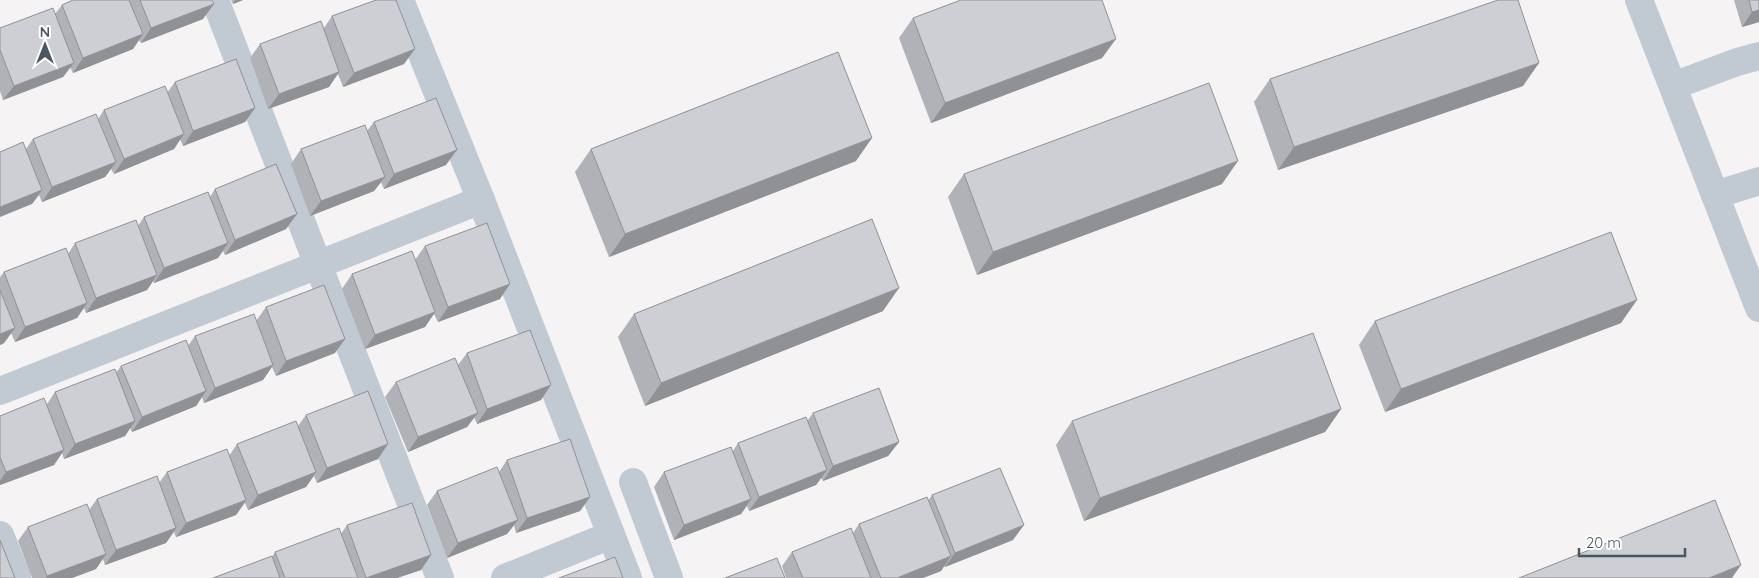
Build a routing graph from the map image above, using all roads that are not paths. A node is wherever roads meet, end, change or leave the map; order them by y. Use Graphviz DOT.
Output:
graph roads {
  1 [pos="215,0"];
  2 [pos="400,0"];
  3 [pos="1639,0"];
  4 [pos="1759,56"];
  5 [pos="1673,86"];
  6 [pos="1759,181"];
  7 [pos="1715,195"];
  8 [pos="481,200"];
  9 [pos="318,264"];
  10 [pos="1759,308"];
  11 [pos="0,391"];
  12 [pos="633,482"];
  13 [pos="0,535"];
  14 [pos="612,535"];
  15 [pos="17,578"];
  16 [pos="440,578"];
  17 [pos="505,578"];
  18 [pos="628,578"];
  19 [pos="669,578"];
  1 -- 9 [label="street"];
  2 -- 8 [label="street"];
  3 -- 5 [label="street"];
  4 -- 5 [label="street"];
  5 -- 7 [label="street"];
  6 -- 7 [label="street"];
  7 -- 10 [label="street"];
  8 -- 9 [label="street"];
  8 -- 14 [label="street"];
  9 -- 11 [label="street"];
  9 -- 16 [label="street"];
  12 -- 19 [label="street"];
  13 -- 15 [label="street"];
  14 -- 17 [label="street"];
  14 -- 18 [label="street"];
}
